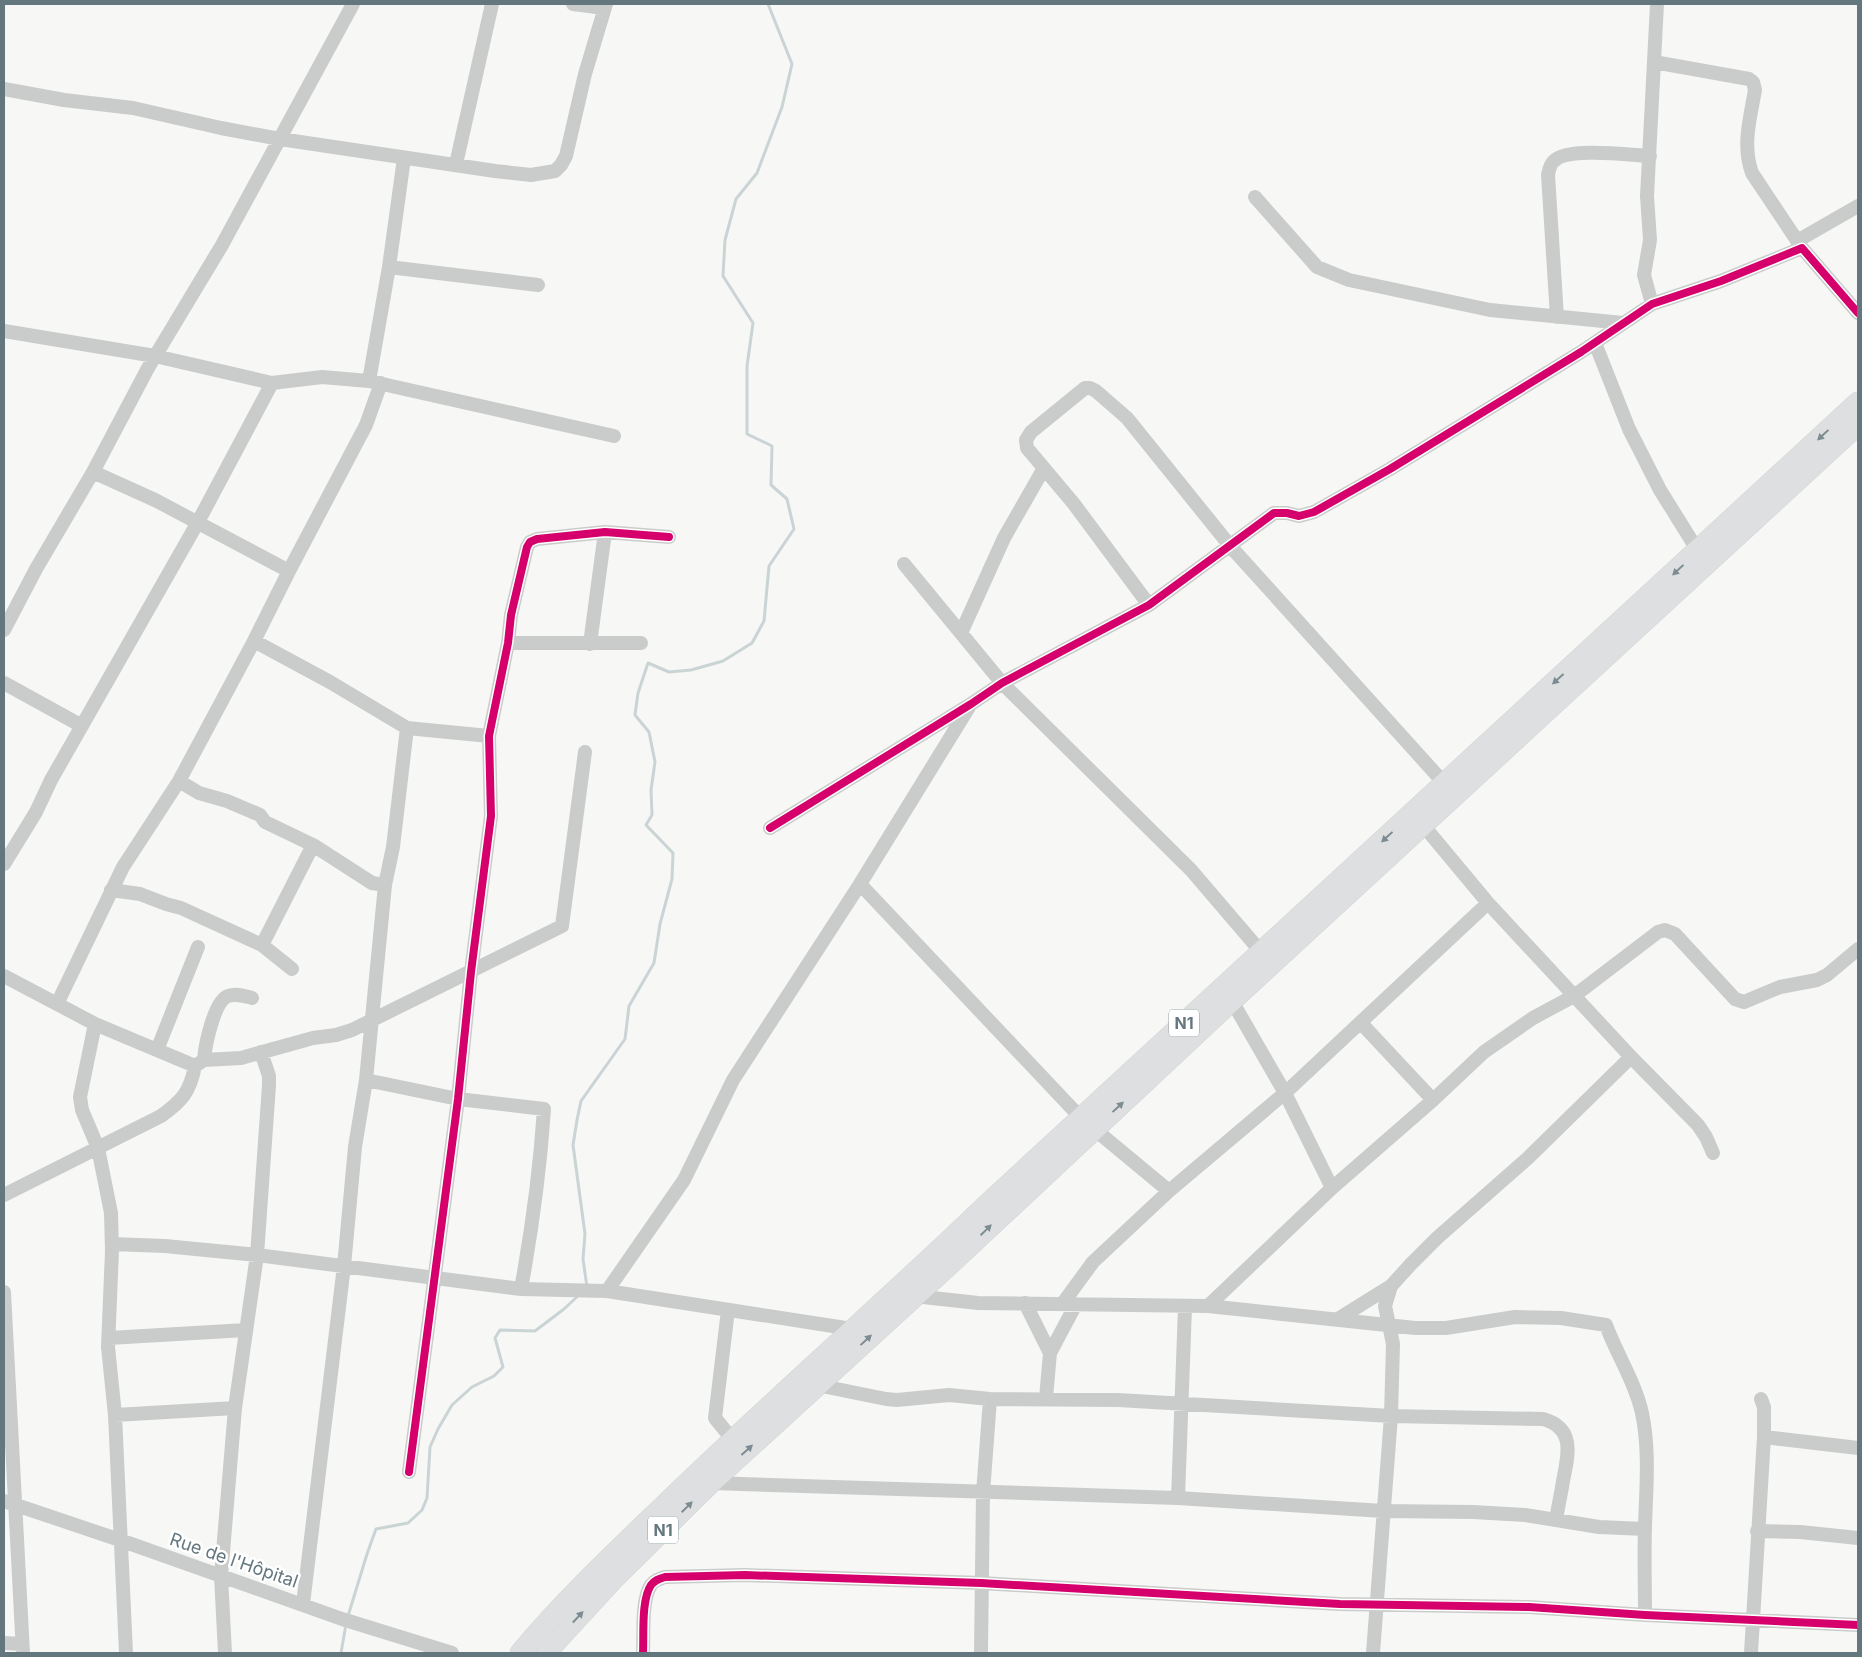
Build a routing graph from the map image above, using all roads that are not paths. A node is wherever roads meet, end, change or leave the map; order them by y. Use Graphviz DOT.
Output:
graph roads {
  1 [pos="353,4"];
  2 [pos="492,4"];
  3 [pos="573,4"];
  4 [pos="1657,4"];
  5 [pos="605,6"];
  6 [pos="1654,62"];
  7 [pos="4,89"];
  8 [pos="280,138"];
  9 [pos="1650,156"];
  10 [pos="404,158"];
  11 [pos="456,164"];
  12 [pos="1255,197"];
  13 [pos="1858,206"];
  14 [pos="1799,244"];
  15 [pos="389,266"];
  16 [pos="538,285"];
  17 [pos="1652,304"];
  18 [pos="1858,313"];
  19 [pos="1558,317"];
  20 [pos="1623,323"];
  21 [pos="4,331"];
  22 [pos="1595,343"];
  23 [pos="155,356"];
  24 [pos="375,382"];
  25 [pos="272,383"];
  26 [pos="1858,402"];
  27 [pos="1858,425"];
  28 [pos="614,436"];
  29 [pos="1044,468"];
  30 [pos="94,472"];
  31 [pos="198,522"];
  32 [pos="605,532"];
  33 [pos="669,537"];
  34 [pos="1231,546"];
  35 [pos="1698,551"];
  36 [pos="904,564"];
  37 [pos="289,571"];
  38 [pos="1149,605"];
  39 [pos="4,630"];
  40 [pos="961,633"];
  41 [pos="254,641"];
  42 [pos="508,643"];
  43 [pos="641,643"];
  44 [pos="590,644"];
  45 [pos="4,683"];
  46 [pos="1002,683"];
  47 [pos="971,704"];
  48 [pos="82,726"];
  49 [pos="407,728"];
  50 [pos="489,736"];
  51 [pos="585,752"];
  52 [pos="179,780"];
  53 [pos="1444,783"];
  54 [pos="1418,819"];
  55 [pos="770,828"];
  56 [pos="313,845"];
  57 [pos="4,864"];
  58 [pos="860,884"];
  59 [pos="384,885"];
  60 [pos="111,890"];
  61 [pos="1488,904"];
  62 [pos="262,945"];
  63 [pos="198,947"];
  64 [pos="1858,949"];
  65 [pos="1262,953"];
  66 [pos="292,969"];
  67 [pos="471,972"];
  68 [pos="4,976"];
  69 [pos="1227,994"];
  70 [pos="1574,996"];
  71 [pos="252,998"];
  72 [pos="56,1004"];
  73 [pos="372,1022"];
  74 [pos="1361,1023"];
  75 [pos="95,1024"];
  76 [pos="157,1050"];
  77 [pos="261,1052"];
  78 [pos="1631,1057"];
  79 [pos="199,1063"];
  80 [pos="366,1080"];
  81 [pos="1285,1094"];
  82 [pos="458,1099"];
  83 [pos="1433,1100"];
  84 [pos="1088,1124"];
  85 [pos="98,1148"];
  86 [pos="1713,1153"];
  87 [pos="1332,1188"];
  88 [pos="1169,1191"];
  89 [pos="4,1196"];
  90 [pos="112,1244"];
  91 [pos="257,1254"];
  92 [pos="344,1266"];
  93 [pos="435,1277"];
  94 [pos="1391,1286"];
  95 [pos="521,1289"];
  96 [pos="607,1291"];
  97 [pos="4,1292"];
  98 [pos="907,1292"];
  99 [pos="1025,1303"];
  100 [pos="1069,1303"];
  101 [pos="1208,1306"];
  102 [pos="1185,1307"];
  103 [pos="728,1310"];
  104 [pos="1338,1319"];
  105 [pos="1390,1326"];
  106 [pos="852,1329"];
  107 [pos="246,1330"];
  108 [pos="109,1338"];
  109 [pos="1050,1353"];
  110 [pos="817,1385"];
  111 [pos="1046,1398"];
  112 [pos="990,1399"];
  113 [pos="1761,1399"];
  114 [pos="1181,1403"];
  115 [pos="235,1408"];
  116 [pos="115,1414"];
  117 [pos="1391,1416"];
  118 [pos="1764,1437"];
  119 [pos="732,1439"];
  120 [pos="1858,1448"];
  121 [pos="409,1472"];
  122 [pos="711,1483"];
  123 [pos="983,1493"];
  124 [pos="1178,1498"];
  125 [pos="9,1502"];
  126 [pos="1383,1511"];
  127 [pos="1556,1520"];
  128 [pos="1645,1529"];
  129 [pos="1758,1531"];
  130 [pos="1858,1538"];
  131 [pos="120,1540"];
  132 [pos="221,1576"];
  133 [pos="981,1584"];
  134 [pos="303,1604"];
  135 [pos="1376,1606"];
  136 [pos="1645,1615"];
  137 [pos="1753,1619"];
  138 [pos="1858,1625"];
  139 [pos="4,1643"];
  140 [pos="22,1648"];
  141 [pos="126,1653"];
  142 [pos="225,1653"];
  143 [pos="452,1653"];
  144 [pos="520,1653"];
  145 [pos="546,1653"];
  146 [pos="642,1653"];
  147 [pos="981,1653"];
  148 [pos="1373,1653"];
  149 [pos="1751,1653"];
  1 -- 8 [label="street"];
  2 -- 11 [label="street"];
  3 -- 5 [label="street"];
  4 -- 6 [label="street"];
  5 -- 11 [label="street"];
  6 -- 9 [label="street"];
  6 -- 14 [label="street"];
  7 -- 8 [label="street"];
  8 -- 10 [label="street"];
  8 -- 23 [label="street"];
  9 -- 17 [label="street"];
  9 -- 19 [label="street"];
  10 -- 11 [label="street"];
  10 -- 15 [label="street"];
  12 -- 19 [label="street"];
  13 -- 14 [label="street"];
  14 -- 17 [label="street"];
  14 -- 18 [label="street"];
  15 -- 16 [label="street"];
  15 -- 24 [label="street"];
  17 -- 20 [label="street"];
  19 -- 20 [label="street"];
  20 -- 22 [label="street"];
  21 -- 23 [label="street"];
  22 -- 34 [label="street"];
  22 -- 35 [label="street"];
  23 -- 25 [label="street"];
  23 -- 30 [label="street"];
  24 -- 25 [label="street"];
  24 -- 28 [label="street"];
  24 -- 37 [label="street"];
  25 -- 31 [label="street"];
  26 -- 35 [label="highway, N1, one-way"];
  27 -- 54 [label="highway, N1"];
  29 -- 34 [label="street"];
  29 -- 38 [label="street"];
  29 -- 40 [label="street"];
  30 -- 31 [label="street"];
  30 -- 39 [label="street"];
  31 -- 37 [label="street"];
  31 -- 48 [label="street"];
  32 -- 33 [label="street"];
  32 -- 42 [label="street"];
  32 -- 44 [label="street"];
  34 -- 38 [label="street"];
  34 -- 53 [label="street"];
  35 -- 53 [label="highway, N1, one-way"];
  36 -- 40 [label="street"];
  37 -- 41 [label="street"];
  38 -- 46 [label="street"];
  40 -- 46 [label="street"];
  41 -- 49 [label="street"];
  41 -- 52 [label="street"];
  42 -- 44 [label="street"];
  42 -- 50 [label="street"];
  43 -- 44 [label="street"];
  45 -- 48 [label="street"];
  46 -- 47 [label="street"];
  46 -- 65 [label="street"];
  47 -- 55 [label="street"];
  47 -- 58 [label="street"];
  48 -- 57 [label="street"];
  49 -- 50 [label="street"];
  49 -- 59 [label="street"];
  50 -- 67 [label="street"];
  51 -- 67 [label="street"];
  52 -- 56 [label="street"];
  52 -- 60 [label="street"];
  53 -- 54 [label="highway, N1"];
  54 -- 61 [label="street"];
  54 -- 65 [label="highway, N1, one-way"];
  54 -- 69 [label="highway, N1"];
  56 -- 59 [label="street"];
  56 -- 62 [label="street"];
  58 -- 84 [label="street"];
  58 -- 96 [label="street"];
  59 -- 73 [label="street"];
  60 -- 62 [label="street"];
  60 -- 72 [label="street"];
  61 -- 70 [label="street"];
  61 -- 74 [label="street"];
  62 -- 66 [label="street"];
  63 -- 76 [label="street"];
  64 -- 70 [label="street"];
  65 -- 69 [label="highway, N1"];
  67 -- 73 [label="street"];
  67 -- 82 [label="street"];
  68 -- 72 [label="street"];
  69 -- 81 [label="street"];
  69 -- 84 [label="highway, N1"];
  70 -- 78 [label="street"];
  70 -- 83 [label="street"];
  71 -- 79 [label="street"];
  72 -- 75 [label="street"];
  73 -- 77 [label="street"];
  73 -- 80 [label="street"];
  74 -- 81 [label="street"];
  74 -- 83 [label="street"];
  75 -- 76 [label="street"];
  75 -- 85 [label="street"];
  76 -- 79 [label="street"];
  77 -- 79 [label="street"];
  77 -- 91 [label="street"];
  78 -- 86 [label="street"];
  78 -- 94 [label="street"];
  79 -- 85 [label="street"];
  80 -- 82 [label="street"];
  80 -- 92 [label="street"];
  81 -- 87 [label="street"];
  81 -- 88 [label="street"];
  82 -- 93 [label="street"];
  82 -- 95 [label="street"];
  83 -- 87 [label="street"];
  84 -- 88 [label="street"];
  84 -- 98 [label="highway, N1"];
  85 -- 89 [label="street"];
  85 -- 90 [label="street"];
  87 -- 101 [label="street"];
  88 -- 100 [label="street"];
  90 -- 91 [label="street"];
  90 -- 108 [label="street"];
  91 -- 92 [label="street"];
  91 -- 107 [label="street"];
  92 -- 93 [label="street"];
  92 -- 134 [label="street"];
  93 -- 95 [label="street"];
  93 -- 121 [label="street"];
  94 -- 104 [label="street"];
  94 -- 105 [label="street"];
  95 -- 96 [label="street"];
  96 -- 103 [label="street"];
  97 -- 125 [label="street"];
  98 -- 99 [label="street"];
  98 -- 106 [label="highway, N1"];
  110 -- 98 [label="highway, N1, one-way"];
  99 -- 100 [label="street"];
  99 -- 109 [label="street"];
  100 -- 102 [label="street"];
  100 -- 109 [label="street"];
  101 -- 102 [label="street"];
  101 -- 104 [label="street"];
  102 -- 114 [label="street"];
  103 -- 106 [label="street"];
  103 -- 119 [label="street"];
  104 -- 105 [label="street"];
  105 -- 117 [label="street"];
  105 -- 128 [label="street"];
  106 -- 119 [label="highway, N1"];
  107 -- 108 [label="street"];
  107 -- 115 [label="street"];
  108 -- 116 [label="street"];
  109 -- 111 [label="street"];
  110 -- 112 [label="street"];
  122 -- 110 [label="highway, N1, one-way"];
  111 -- 112 [label="street"];
  111 -- 114 [label="street"];
  112 -- 123 [label="street"];
  113 -- 118 [label="street"];
  114 -- 117 [label="street"];
  114 -- 124 [label="street"];
  115 -- 116 [label="street"];
  115 -- 132 [label="street"];
  116 -- 131 [label="street"];
  117 -- 126 [label="street"];
  117 -- 127 [label="street"];
  118 -- 120 [label="street"];
  118 -- 129 [label="street"];
  119 -- 144 [label="highway, N1"];
  122 -- 123 [label="street"];
  145 -- 122 [label="highway, N1, one-way"];
  123 -- 124 [label="street"];
  123 -- 133 [label="street"];
  124 -- 126 [label="street"];
  125 -- 131 [label="street, Rue de l'Hôpital"];
  125 -- 140 [label="street"];
  126 -- 127 [label="street"];
  126 -- 135 [label="street"];
  127 -- 128 [label="street"];
  128 -- 136 [label="street"];
  129 -- 130 [label="street"];
  129 -- 137 [label="street"];
  131 -- 132 [label="street, Rue de l'Hôpital"];
  131 -- 141 [label="street"];
  132 -- 134 [label="street, Rue de l'Hôpital"];
  132 -- 142 [label="street"];
  133 -- 135 [label="street"];
  133 -- 146 [label="street"];
  133 -- 147 [label="street"];
  134 -- 143 [label="street, Rue de l'Hôpital"];
  135 -- 136 [label="street"];
  135 -- 148 [label="street"];
  136 -- 137 [label="street"];
  137 -- 138 [label="street"];
  137 -- 149 [label="street"];
  139 -- 140 [label="street"];
}
